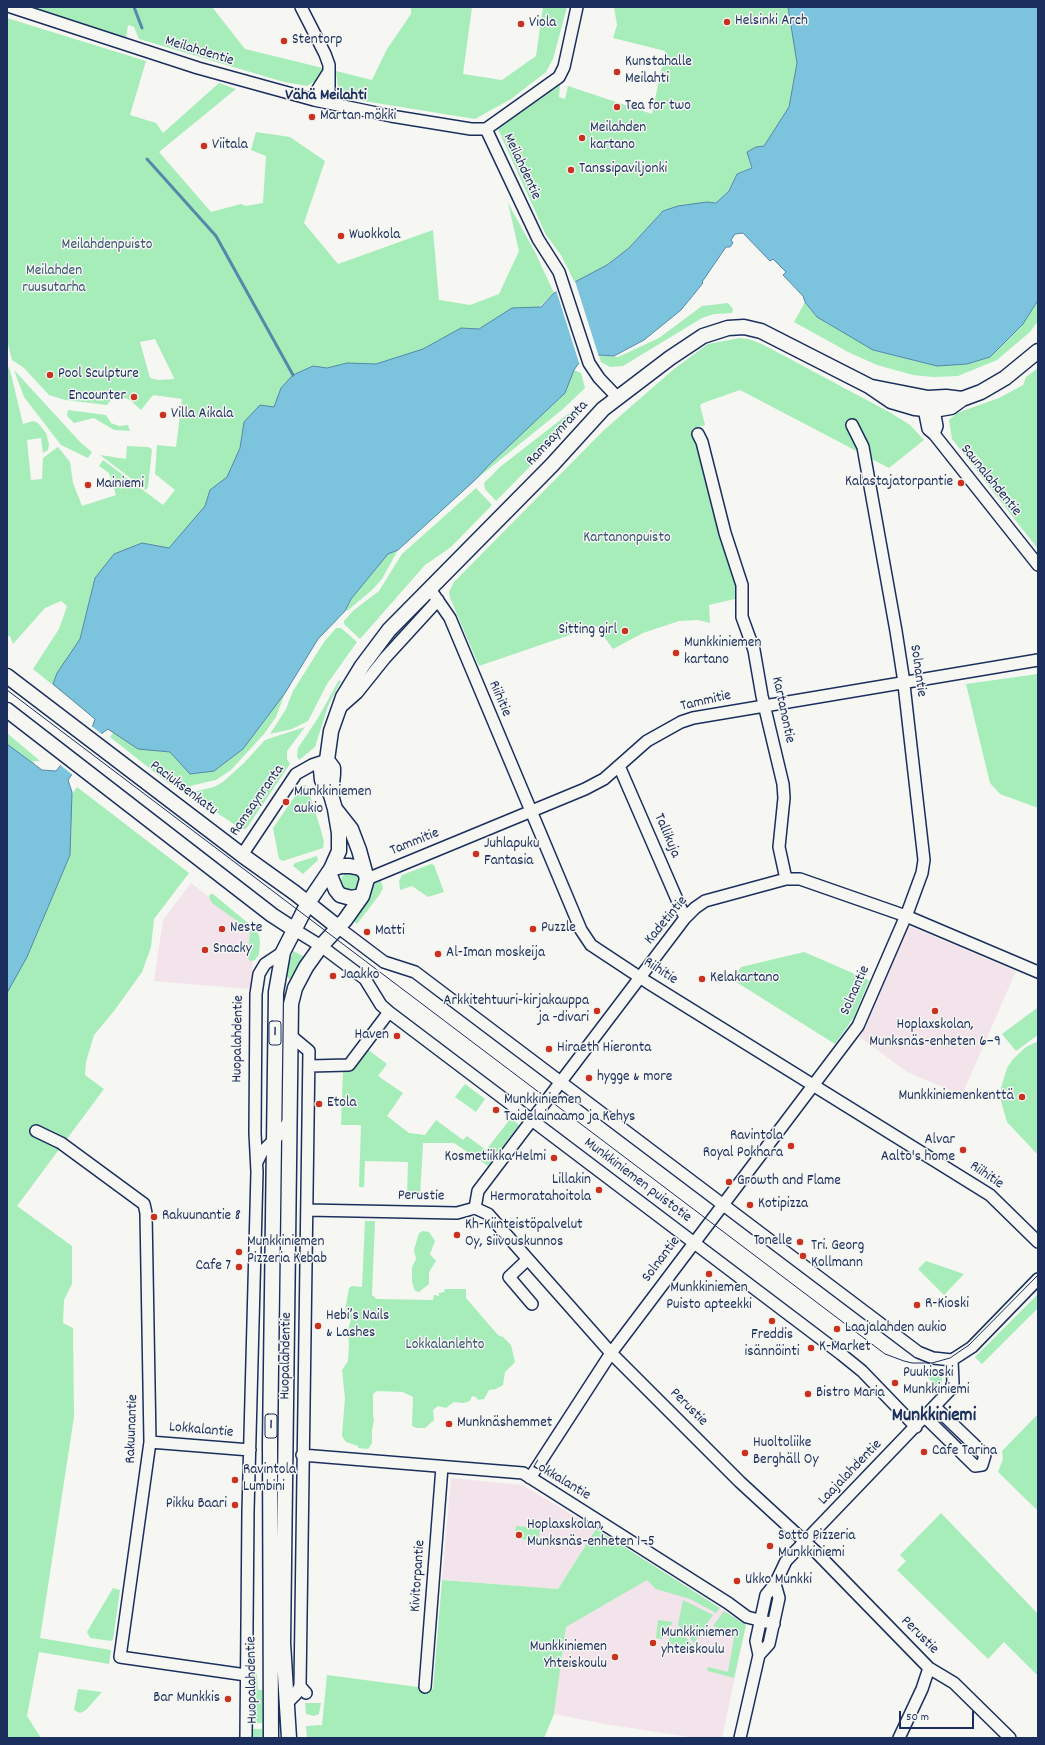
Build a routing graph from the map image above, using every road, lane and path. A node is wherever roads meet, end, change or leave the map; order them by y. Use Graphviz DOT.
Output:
graph roads {
  1 [pos="11,7"];
  2 [pos="301,7"];
  3 [pos="577,7"];
  4 [pos="328,73"];
  5 [pos="314,100"];
  6 [pos="327,103"];
  7 [pos="486,129"];
  8 [pos="1038,351"];
  9 [pos="618,398"];
  10 [pos="929,405"];
  11 [pos="852,425"];
  12 [pos="698,434"];
  13 [pos="1038,565"];
  14 [pos="434,594"];
  15 [pos="1038,660"];
  16 [pos="7,676"];
  17 [pos="903,682"];
  18 [pos="764,706"];
  19 [pos="7,710"];
  20 [pos="327,760"];
  21 [pos="619,766"];
  22 [pos="335,809"];
  23 [pos="531,812"];
  24 [pos="242,855"];
  25 [pos="330,871"];
  26 [pos="366,875"];
  27 [pos="786,879"];
  28 [pos="362,896"];
  29 [pos="308,903"];
  30 [pos="906,916"];
  31 [pos="685,918"];
  32 [pos="339,928"];
  33 [pos="295,930"];
  34 [pos="321,946"];
  35 [pos="283,952"];
  36 [pos="1038,972"];
  37 [pos="641,978"];
  38 [pos="389,1012"];
  39 [pos="291,1036"];
  40 [pos="310,1066"];
  41 [pos="561,1083"];
  42 [pos="814,1084"];
  43 [pos="290,1120"];
  44 [pos="532,1121"];
  45 [pos="36,1131"];
  46 [pos="273,1141"];
  47 [pos="256,1163"];
  48 [pos="723,1204"];
  49 [pos="475,1208"];
  50 [pos="307,1210"];
  51 [pos="694,1242"];
  52 [pos="1038,1242"];
  53 [pos="528,1259"];
  54 [pos="1038,1279"];
  55 [pos="532,1304"];
  56 [pos="611,1353"];
  57 [pos="952,1360"];
  58 [pos="935,1407"];
  59 [pos="925,1417"];
  60 [pos="916,1427"];
  61 [pos="150,1442"];
  62 [pos="250,1450"];
  63 [pos="302,1455"];
  64 [pos="442,1467"];
  65 [pos="530,1478"];
  66 [pos="804,1542"];
  67 [pos="775,1584"];
  68 [pos="760,1621"];
  69 [pos="774,1624"];
  70 [pos="760,1655"];
  71 [pos="929,1668"];
  72 [pos="246,1675"];
  73 [pos="425,1687"];
  74 [pos="288,1702"];
  75 [pos="246,1738"];
  76 [pos="271,1738"];
  77 [pos="289,1738"];
  78 [pos="740,1738"];
  79 [pos="899,1738"];
  80 [pos="1010,1738"];
  1 -- 5 [label="street, Meilahdentie"];
  2 -- 4 [label="street"];
  3 -- 7 [label="street"];
  4 -- 5 [label="street"];
  4 -- 6 [label="street"];
  5 -- 6 [label="street, Meilahdentie"];
  6 -- 7 [label="street, Meilahdentie"];
  7 -- 9 [label="street, Meilahdentie"];
  8 -- 10 [label="main road, Ramsaynranta"];
  9 -- 10 [label="main road, Ramsaynranta"];
  9 -- 14 [label="main road, Ramsaynranta"];
  10 -- 13 [label="street, Saunalahdentie"];
  11 -- 17 [label="street, Solnantie"];
  12 -- 18 [label="street, Kartanontie"];
  14 -- 20 [label="main road, Ramsaynranta"];
  14 -- 23 [label="street, Riihitie"];
  15 -- 17 [label="street, Tammitie"];
  16 -- 24 [label="main road, Paciuksenkatu"];
  17 -- 18 [label="street, Tammitie"];
  17 -- 30 [label="street, Solnantie"];
  18 -- 21 [label="street, Tammitie"];
  18 -- 27 [label="street, Kartanontie"];
  19 -- 33 [label="main road"];
  20 -- 22 [label="main road, Ramsaynranta"];
  20 -- 24 [label="street, Ramsaynranta"];
  21 -- 23 [label="street, Tammitie"];
  21 -- 31 [label="street, Tallikuja"];
  22 -- 25 [label="main road, Ramsaynranta"];
  22 -- 26 [label="main road, Ramsaynranta"];
  23 -- 26 [label="street, Tammitie"];
  23 -- 37 [label="street, Riihitie"];
  24 -- 29 [label="main road, Paciuksenkatu"];
  25 -- 26 [label="main road"];
  25 -- 28 [label="main road"];
  25 -- 29 [label="main road, Ramsaynranta"];
  26 -- 28 [label="main road, Ramsaynranta"];
  27 -- 30 [label="street, Kadetintie"];
  27 -- 31 [label="street, Kadetintie"];
  28 -- 32 [label="main road, Ramsaynranta"];
  29 -- 32 [label="main road, Paciuksenkatu"];
  29 -- 33 [label="main road, Huopalahdentie"];
  30 -- 36 [label="street, Kadetintie"];
  30 -- 42 [label="street, Solnantie"];
  31 -- 37 [label="street, Kadetintie"];
  32 -- 34 [label="main road, Huopalahdentie"];
  32 -- 41 [label="street"];
  33 -- 34 [label="street"];
  33 -- 35 [label="main road, Huopalahdentie / 1"];
  34 -- 38 [label="street, Munkkiniemen puistotie"];
  34 -- 39 [label="main road, Huopalahdentie / 1"];
  35 -- 46 [label="main road, Huopalahdentie / 1"];
  35 -- 47 [label="street, Huopalahdentie"];
  37 -- 41 [label="street, Kadetintie"];
  37 -- 42 [label="street, Riihitie"];
  38 -- 40 [label="street"];
  38 -- 44 [label="street, Munkkiniemen puistotie"];
  39 -- 40 [label="street, Huopalahdentie"];
  39 -- 43 [label="main road, Huopalahdentie / 1"];
  40 -- 50 [label="street, Huopalahdentie"];
  41 -- 44 [label="street, Kadetintie"];
  41 -- 48 [label="street"];
  42 -- 48 [label="street, Solnantie"];
  42 -- 52 [label="street, Riihitie"];
  43 -- 46 [label="street"];
  43 -- 74 [label="main road, Huopalahdentie / 1"];
  44 -- 49 [label="street, Kadetintie"];
  44 -- 51 [label="street, Munkkiniemen puistotie"];
  45 -- 61 [label="street, Rakuunantie"];
  46 -- 47 [label="street"];
  46 -- 76 [label="main road, Huopalahdentie / 1"];
  47 -- 62 [label="street, Huopalahdentie"];
  48 -- 51 [label="street, Solnantie"];
  48 -- 57 [label="street"];
  49 -- 50 [label="street, Perustie"];
  49 -- 53 [label="street, Perustie"];
  50 -- 63 [label="street, Huopalahdentie"];
  51 -- 56 [label="street, Solnantie"];
  51 -- 60 [label="street, Munkkiniemen puistotie"];
  53 -- 55 [label="street"];
  53 -- 56 [label="street, Perustie"];
  54 -- 57 [label="street"];
  56 -- 65 [label="street, Solnantie"];
  56 -- 66 [label="street, Perustie"];
  57 -- 58 [label="street, Laajalahdentie"];
  58 -- 59 [label="street, Laajalahdentie"];
  58 -- 59 [label="street"];
  59 -- 60 [label="street, Laajalahdentie"];
  60 -- 66 [label="street, Laajalahdentie"];
  61 -- 62 [label="street, Lokkalantie"];
  61 -- 72 [label="street, Rakuunantie"];
  62 -- 72 [label="street, Huopalahdentie"];
  63 -- 64 [label="street, Lokkalantie"];
  63 -- 74 [label="street, Huopalahdentie"];
  64 -- 65 [label="street, Lokkalantie"];
  64 -- 73 [label="street, Kivitorpantie"];
  65 -- 68 [label="street, Lokkalantie"];
  66 -- 67 [label="street, Laajalahdentie"];
  66 -- 71 [label="street, Perustie"];
  67 -- 68 [label="street, Laajalahdentie"];
  67 -- 69 [label="street, Laajalahdentie"];
  68 -- 69 [label="street, Lokkalantie"];
  68 -- 70 [label="street, Laajalahdentie"];
  69 -- 70 [label="street, Laajalahdentie"];
  70 -- 78 [label="street, Laajalahdentie"];
  71 -- 79 [label="street"];
  71 -- 80 [label="street, Perustie"];
  72 -- 75 [label="street, Huopalahdentie"];
  74 -- 77 [label="main road, Huopalahdentie / 1"];
}
